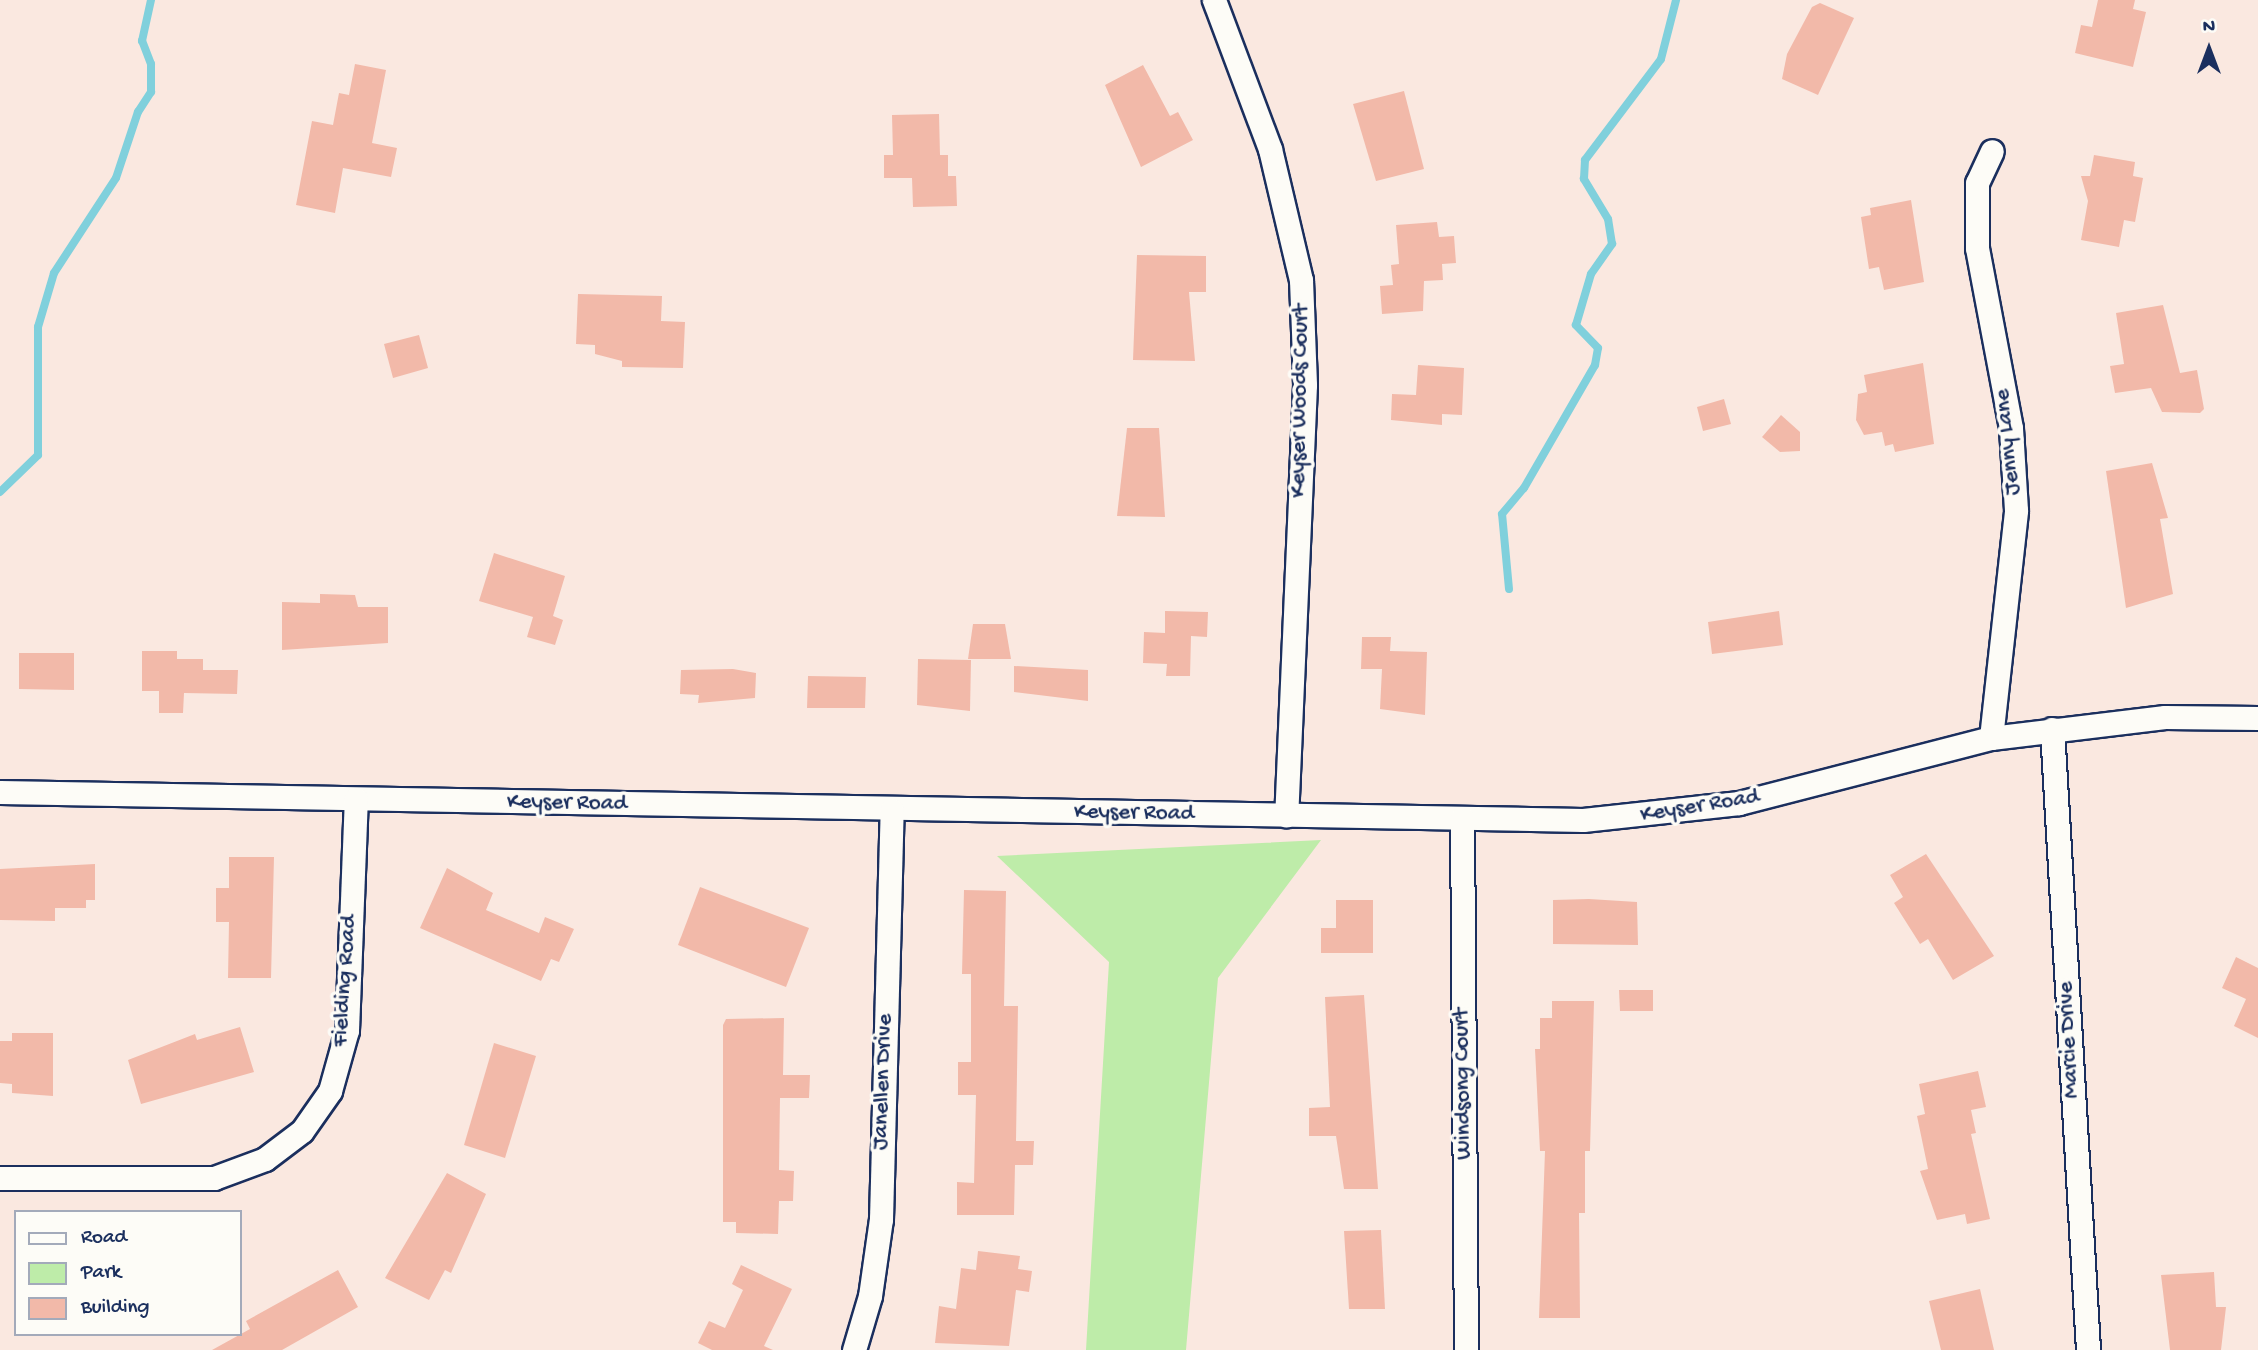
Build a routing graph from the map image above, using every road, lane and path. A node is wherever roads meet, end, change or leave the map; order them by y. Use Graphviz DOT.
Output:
graph roads {
  1 [pos="1214,0"];
  2 [pos="1992,151"];
  3 [pos="2258,718"];
  4 [pos="2052,730"];
  5 [pos="1991,738"];
  6 [pos="0,792"];
  7 [pos="356,799"];
  8 [pos="892,810"];
  9 [pos="1286,816"];
  10 [pos="1462,818"];
  11 [pos="0,1178"];
  12 [pos="853,1350"];
  13 [pos="1466,1350"];
  14 [pos="2088,1350"];
  1 -- 9 [label="street, Keyser Woods Court"];
  2 -- 5 [label="street, Jenny Lane"];
  3 -- 4 [label="street, Keyser Road"];
  4 -- 5 [label="street, Keyser Road"];
  4 -- 14 [label="street, Marcie Drive"];
  5 -- 10 [label="street, Keyser Road"];
  6 -- 7 [label="street, Keyser Road"];
  7 -- 8 [label="street, Keyser Road"];
  7 -- 11 [label="street, Fielding Road"];
  8 -- 9 [label="street, Keyser Road"];
  8 -- 12 [label="street, Janellen Drive"];
  9 -- 10 [label="street, Keyser Road"];
  10 -- 13 [label="street, Windsong Court"];
}
